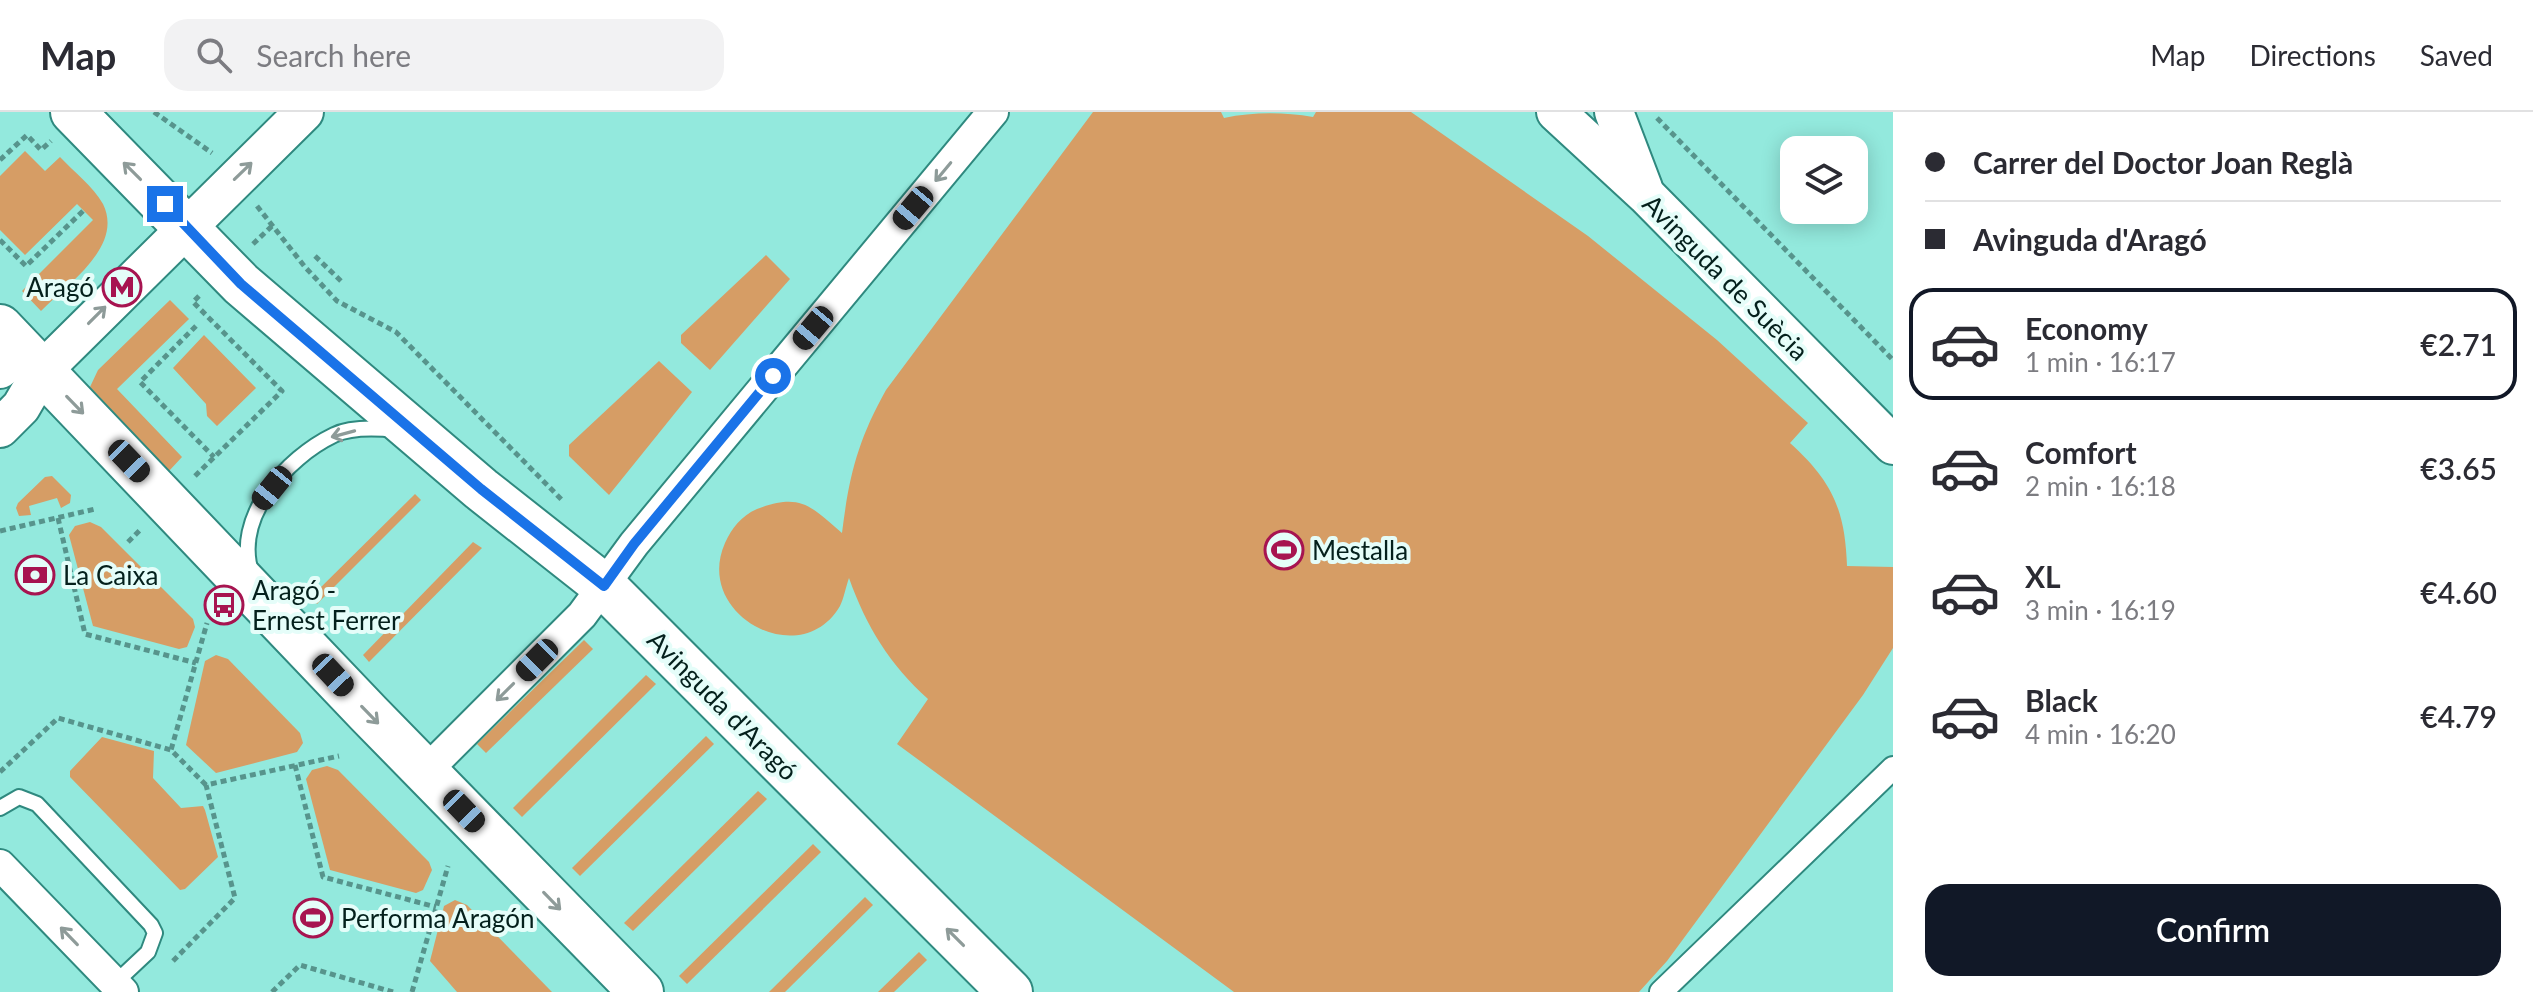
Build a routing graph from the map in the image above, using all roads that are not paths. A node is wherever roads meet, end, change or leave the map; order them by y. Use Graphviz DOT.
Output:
graph roads {
  1 [pos="304,112"];
  2 [pos="993,112"];
  3 [pos="1556,112"];
  4 [pos="1614,112"];
  5 [pos="75,114"];
  6 [pos="1646,195"];
  7 [pos="187,226"];
  8 [pos="16,354"];
  9 [pos="0,428"];
  10 [pos="419,437"];
  11 [pos="1893,445"];
  12 [pos="604,586"];
  13 [pos="260,599"];
  14 [pos="1893,768"];
  15 [pos="426,771"];
  16 [pos="0,808"];
  17 [pos="0,865"];
  18 [pos="119,988"];
  19 [pos="641,992"];
  20 [pos="1010,992"];
  21 [pos="1661,992"];
  7 -- 1 [label="street, one-way"];
  2 -- 12 [label="street, one-way"];
  3 -- 6 [label="street, Avinguda de Suècia"];
  4 -- 6 [label="street"];
  7 -- 5 [label="main road, Avinguda d'Aragó, one-way"];
  6 -- 11 [label="street, Avinguda de Suècia"];
  8 -- 7 [label="street, one-way"];
  7 -- 10 [label="main road, Avinguda d'Aragó"];
  8 -- 9 [label="street"];
  8 -- 13 [label="main road, Avinguda d'Aragó, one-way"];
  10 -- 12 [label="main road, Avinguda d'Aragó"];
  10 -- 13 [label="lane, Avinguda d'Aragó, one-way"];
  12 -- 15 [label="street, one-way"];
  20 -- 12 [label="main road, Avinguda d'Aragó, one-way"];
  13 -- 15 [label="main road, Avinguda d'Aragó, one-way"];
  14 -- 21 [label="street"];
  15 -- 19 [label="main road, Avinguda d'Aragó, one-way"];
  16 -- 18 [label="lane"];
  18 -- 17 [label="street, one-way"];
}
